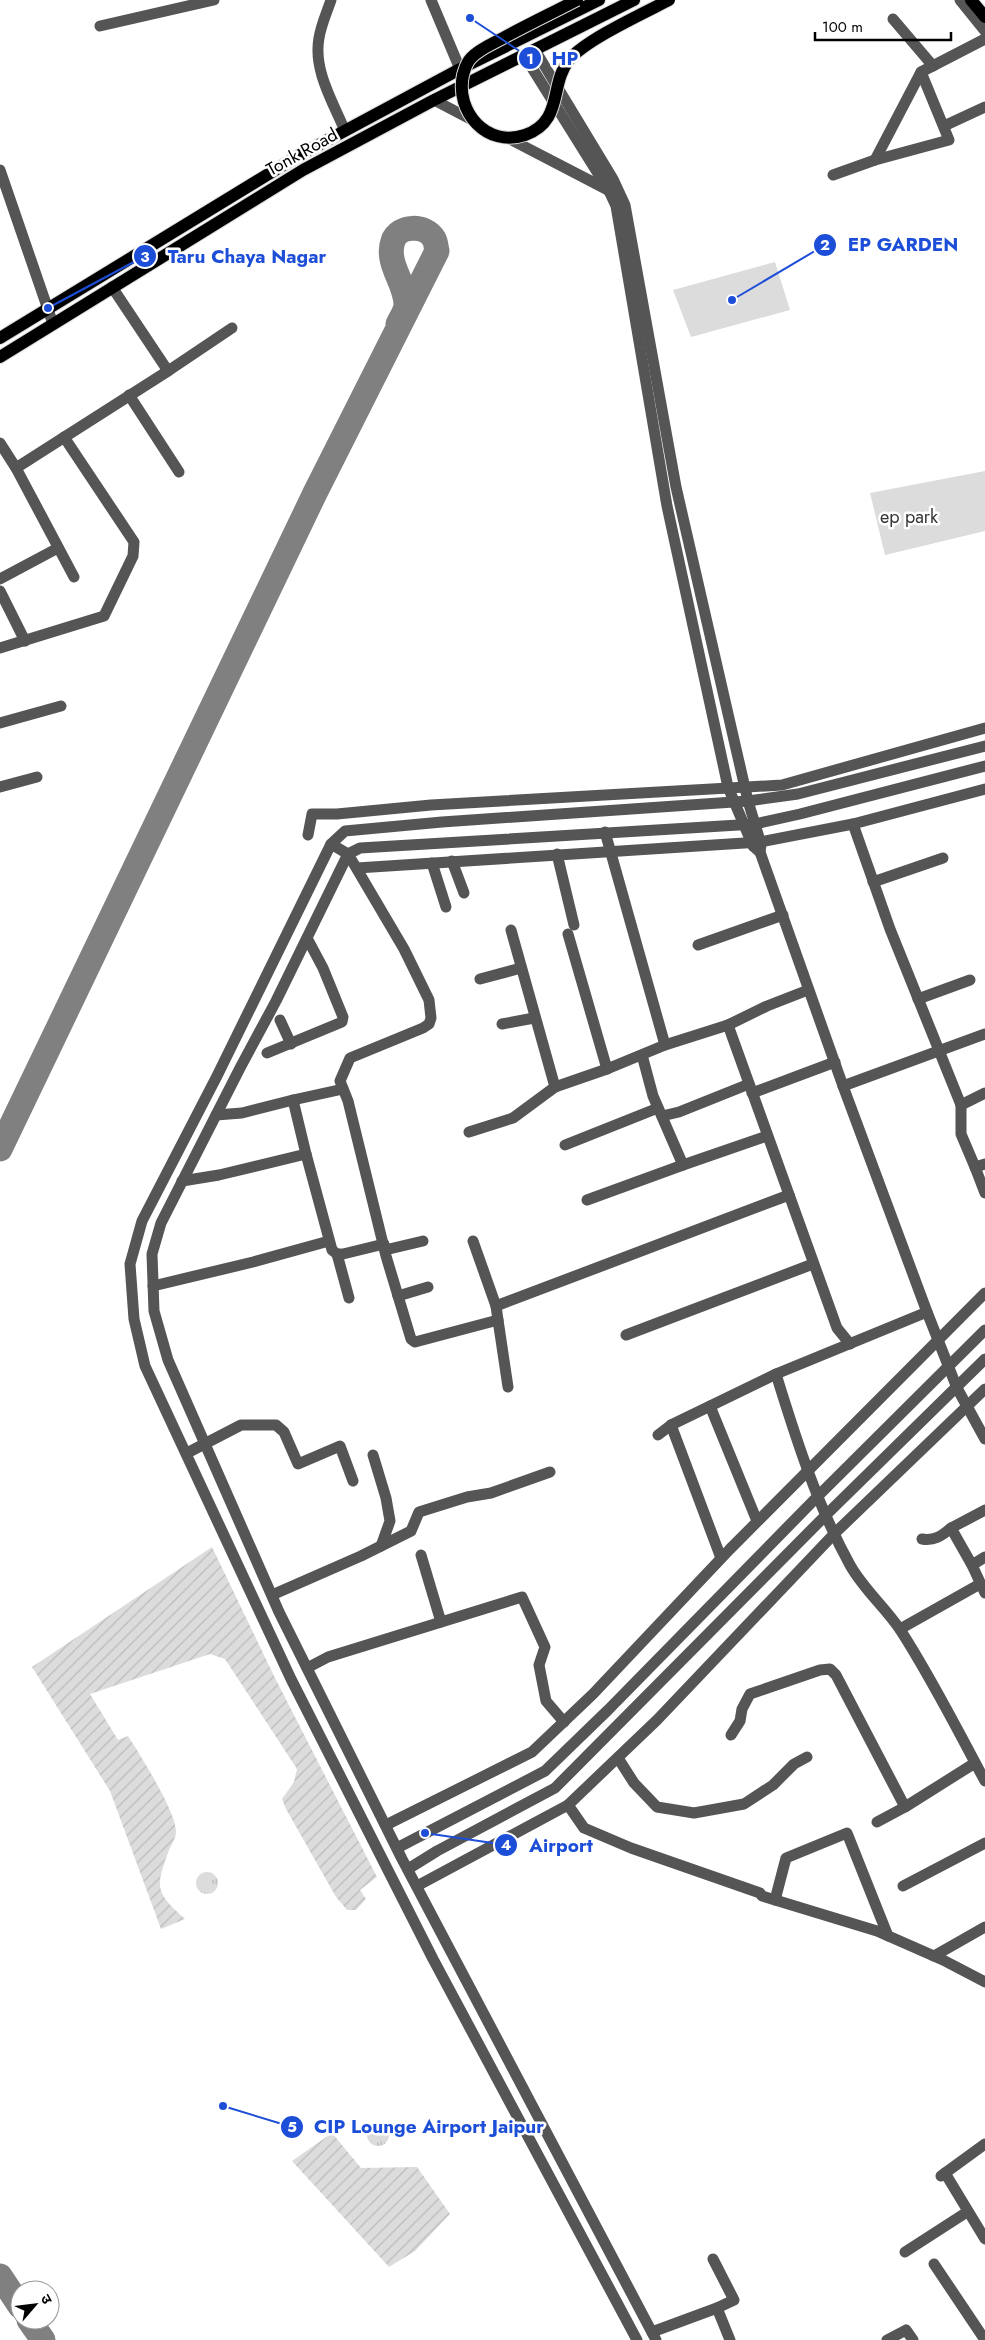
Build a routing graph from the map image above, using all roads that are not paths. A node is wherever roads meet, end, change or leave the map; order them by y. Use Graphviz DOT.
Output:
graph roads {
  1 [pos="214,0"];
  2 [pos="331,0"];
  3 [pos="432,0"];
  4 [pos="577,0"];
  5 [pos="599,0"];
  6 [pos="634,0"];
  7 [pos="669,0"];
  8 [pos="960,0"];
  9 [pos="972,0"];
  10 [pos="197,2"];
  11 [pos="985,17"];
  12 [pos="893,19"];
  13 [pos="100,26"];
  14 [pos="985,31"];
  15 [pos="985,39"];
  16 [pos="529,53"];
  17 [pos="933,66"];
  18 [pos="460,69"];
  19 [pos="921,72"];
  20 [pos="434,100"];
  21 [pos="985,107"];
  22 [pos="944,126"];
  23 [pos="345,131"];
  24 [pos="875,160"];
  25 [pos="0,170"];
  26 [pos="833,174"];
  27 [pos="609,191"];
  28 [pos="112,287"];
  29 [pos="48,308"];
  30 [pos="54,324"];
  31 [pos="232,328"];
  32 [pos="0,338"];
  33 [pos="0,357"];
  34 [pos="168,370"];
  35 [pos="129,395"];
  36 [pos="64,437"];
  37 [pos="0,443"];
  38 [pos="16,468"];
  39 [pos="180,472"];
  40 [pos="58,548"];
  41 [pos="74,577"];
  42 [pos="0,579"];
  43 [pos="0,591"];
  44 [pos="25,641"];
  45 [pos="0,648"];
  46 [pos="61,706"];
  47 [pos="0,723"];
  48 [pos="985,728"];
  49 [pos="985,746"];
  50 [pos="985,766"];
  51 [pos="37,778"];
  52 [pos="0,786"];
  53 [pos="745,786"];
  54 [pos="728,787"];
  55 [pos="985,789"];
  56 [pos="748,801"];
  57 [pos="734,803"];
  58 [pos="749,824"];
  59 [pos="853,824"];
  60 [pos="605,832"];
  61 [pos="308,835"];
  62 [pos="331,844"];
  63 [pos="757,846"];
  64 [pos="611,851"];
  65 [pos="348,854"];
  66 [pos="557,854"];
  67 [pos="943,858"];
  68 [pos="452,861"];
  69 [pos="432,863"];
  70 [pos="357,868"];
  71 [pos="873,882"];
  72 [pos="464,893"];
  73 [pos="446,907"];
  74 [pos="783,914"];
  75 [pos="511,930"];
  76 [pos="307,938"];
  77 [pos="698,945"];
  78 [pos="521,968"];
  79 [pos="480,979"];
  80 [pos="970,980"];
  81 [pos="808,990"];
  82 [pos="918,999"];
  83 [pos="534,1018"];
  84 [pos="280,1020"];
  85 [pos="502,1024"];
  86 [pos="728,1025"];
  87 [pos="985,1034"];
  88 [pos="291,1044"];
  89 [pos="665,1045"];
  90 [pos="938,1052"];
  91 [pos="267,1053"];
  92 [pos="642,1055"];
  93 [pos="835,1062"];
  94 [pos="607,1069"];
  95 [pos="843,1086"];
  96 [pos="554,1087"];
  97 [pos="343,1089"];
  98 [pos="750,1089"];
  99 [pos="985,1093"];
  100 [pos="293,1100"];
  101 [pos="961,1105"];
  102 [pos="660,1112"];
  103 [pos="216,1115"];
  104 [pos="469,1132"];
  105 [pos="767,1136"];
  106 [pos="565,1145"];
  107 [pos="306,1154"];
  108 [pos="683,1165"];
  109 [pos="980,1165"];
  110 [pos="182,1181"];
  111 [pos="985,1193"];
  112 [pos="789,1195"];
  113 [pos="587,1200"];
  114 [pos="329,1241"];
  115 [pos="422,1241"];
  116 [pos="473,1241"];
  117 [pos="385,1247"];
  118 [pos="336,1254"];
  119 [pos="813,1264"];
  120 [pos="153,1286"];
  121 [pos="428,1287"];
  122 [pos="985,1293"];
  123 [pos="398,1296"];
  124 [pos="349,1298"];
  125 [pos="496,1306"];
  126 [pos="927,1312"];
  127 [pos="498,1320"];
  128 [pos="985,1330"];
  129 [pos="626,1335"];
  130 [pos="939,1341"];
  131 [pos="850,1344"];
  132 [pos="985,1359"];
  133 [pos="948,1365"];
  134 [pos="776,1374"];
  135 [pos="508,1387"];
  136 [pos="957,1388"];
  137 [pos="985,1389"];
  138 [pos="710,1406"];
  139 [pos="966,1407"];
  140 [pos="671,1425"];
  141 [pos="658,1435"];
  142 [pos="985,1439"];
  143 [pos="206,1444"];
  144 [pos="187,1453"];
  145 [pos="373,1455"];
  146 [pos="808,1470"];
  147 [pos="550,1472"];
  148 [pos="353,1481"];
  149 [pos="818,1496"];
  150 [pos="985,1510"];
  151 [pos="826,1515"];
  152 [pos="757,1521"];
  153 [pos="952,1528"];
  154 [pos="835,1533"];
  155 [pos="922,1539"];
  156 [pos="381,1546"];
  157 [pos="421,1555"];
  158 [pos="985,1557"];
  159 [pos="720,1558"];
  160 [pos="972,1565"];
  161 [pos="983,1588"];
  162 [pos="271,1592"];
  163 [pos="253,1596"];
  164 [pos="441,1622"];
  165 [pos="900,1629"];
  166 [pos="307,1668"];
  167 [pos="564,1722"];
  168 [pos="731,1735"];
  169 [pos="806,1757"];
  170 [pos="618,1758"];
  171 [pos="975,1763"];
  172 [pos="985,1780"];
  173 [pos="568,1805"];
  174 [pos="905,1807"];
  175 [pos="877,1822"];
  176 [pos="386,1825"];
  177 [pos="985,1843"];
  178 [pos="397,1848"];
  179 [pos="384,1864"];
  180 [pos="405,1864"];
  181 [pos="417,1886"];
  182 [pos="903,1886"];
  183 [pos="775,1900"];
  184 [pos="985,1927"];
  185 [pos="888,1936"];
  186 [pos="934,1956"];
  187 [pos="985,1982"];
  188 [pos="985,2144"];
  189 [pos="967,2212"];
  190 [pos="985,2239"];
  191 [pos="905,2252"];
  192 [pos="713,2259"];
  193 [pos="934,2264"];
  194 [pos="717,2308"];
  195 [pos="654,2336"];
  196 [pos="637,2340"];
  197 [pos="730,2340"];
  198 [pos="887,2340"];
  199 [pos="913,2340"];
  200 [pos="984,2340"];
  1 -- 10 [label="street"];
  2 -- 23 [label="street"];
  3 -- 18 [label="street"];
  4 -- 7 [label="main road, bridge"];
  5 -- 18 [label="main road, Tonk Road"];
  6 -- 16 [label="main road, Tonk Road"];
  8 -- 14 [label="street"];
  9 -- 11 [label="main road"];
  10 -- 13 [label="street"];
  12 -- 17 [label="street"];
  15 -- 17 [label="street"];
  16 -- 20 [label="main road, Tonk Road"];
  16 -- 27 [label="street"];
  16 -- 53 [label="street"];
  17 -- 19 [label="street"];
  18 -- 23 [label="main road, Tonk Road"];
  19 -- 22 [label="street"];
  19 -- 24 [label="street"];
  20 -- 27 [label="street"];
  20 -- 28 [label="main road, Tonk Road"];
  21 -- 22 [label="street"];
  22 -- 24 [label="street"];
  23 -- 29 [label="main road, Tonk Road"];
  24 -- 26 [label="street"];
  25 -- 29 [label="street"];
  27 -- 54 [label="street"];
  28 -- 30 [label="main road, Tonk Road"];
  28 -- 34 [label="street"];
  29 -- 30 [label="street"];
  29 -- 32 [label="main road, Tonk Road"];
  30 -- 33 [label="main road, Tonk Road"];
  31 -- 34 [label="street"];
  34 -- 35 [label="street"];
  35 -- 36 [label="street"];
  35 -- 39 [label="street"];
  36 -- 38 [label="street"];
  36 -- 44 [label="street"];
  37 -- 38 [label="street"];
  38 -- 40 [label="street"];
  40 -- 41 [label="street"];
  40 -- 42 [label="street"];
  43 -- 44 [label="street"];
  44 -- 45 [label="street"];
  46 -- 47 [label="street"];
  48 -- 53 [label="street"];
  49 -- 56 [label="street"];
  50 -- 58 [label="street"];
  51 -- 52 [label="street"];
  53 -- 54 [label="street"];
  53 -- 56 [label="street"];
  54 -- 57 [label="street"];
  54 -- 61 [label="street"];
  55 -- 59 [label="street"];
  56 -- 57 [label="street"];
  56 -- 58 [label="street"];
  57 -- 58 [label="street"];
  57 -- 62 [label="street"];
  58 -- 60 [label="street"];
  58 -- 63 [label="street"];
  59 -- 63 [label="street"];
  59 -- 71 [label="street"];
  60 -- 64 [label="street"];
  60 -- 65 [label="street"];
  62 -- 65 [label="street"];
  62 -- 144 [label="street"];
  63 -- 64 [label="street"];
  63 -- 74 [label="street"];
  64 -- 66 [label="street"];
  64 -- 89 [label="street"];
  65 -- 70 [label="street"];
  65 -- 76 [label="street"];
  66 -- 68 [label="street"];
  66 -- 94 [label="street"];
  67 -- 71 [label="street"];
  68 -- 69 [label="street"];
  68 -- 72 [label="street"];
  69 -- 70 [label="street"];
  69 -- 73 [label="street"];
  70 -- 97 [label="street"];
  71 -- 82 [label="street"];
  74 -- 77 [label="street"];
  74 -- 81 [label="street"];
  75 -- 78 [label="street"];
  76 -- 88 [label="street"];
  76 -- 103 [label="street"];
  78 -- 79 [label="street"];
  78 -- 83 [label="street"];
  80 -- 82 [label="street"];
  81 -- 86 [label="street"];
  81 -- 93 [label="street"];
  82 -- 90 [label="street"];
  83 -- 85 [label="street"];
  83 -- 96 [label="street"];
  84 -- 88 [label="street"];
  86 -- 89 [label="street"];
  86 -- 98 [label="street"];
  87 -- 90 [label="street"];
  88 -- 91 [label="street"];
  89 -- 92 [label="street"];
  90 -- 95 [label="street"];
  90 -- 101 [label="street"];
  92 -- 94 [label="street"];
  92 -- 102 [label="street"];
  93 -- 95 [label="street"];
  93 -- 98 [label="street"];
  94 -- 96 [label="street"];
  95 -- 126 [label="street"];
  96 -- 104 [label="street"];
  97 -- 100 [label="street"];
  97 -- 117 [label="street"];
  98 -- 102 [label="street"];
  98 -- 105 [label="street"];
  99 -- 101 [label="street"];
  100 -- 103 [label="street"];
  100 -- 107 [label="street"];
  101 -- 109 [label="street"];
  102 -- 106 [label="street"];
  102 -- 108 [label="street"];
  103 -- 110 [label="street"];
  105 -- 108 [label="street"];
  105 -- 112 [label="street"];
  107 -- 110 [label="street"];
  107 -- 114 [label="street"];
  108 -- 113 [label="street"];
  109 -- 111 [label="street"];
  110 -- 120 [label="street"];
  112 -- 119 [label="street"];
  112 -- 125 [label="street"];
  114 -- 118 [label="street"];
  114 -- 120 [label="street"];
  115 -- 117 [label="street"];
  116 -- 125 [label="street"];
  117 -- 118 [label="street"];
  117 -- 123 [label="street"];
  118 -- 124 [label="street"];
  119 -- 129 [label="street"];
  119 -- 131 [label="street"];
  120 -- 143 [label="street"];
  121 -- 123 [label="street"];
  122 -- 130 [label="street"];
  123 -- 127 [label="street"];
  125 -- 127 [label="street"];
  126 -- 130 [label="street"];
  126 -- 131 [label="street"];
  127 -- 135 [label="street"];
  128 -- 133 [label="street"];
  130 -- 133 [label="street"];
  130 -- 146 [label="street"];
  131 -- 134 [label="street"];
  132 -- 136 [label="street"];
  133 -- 136 [label="street"];
  133 -- 149 [label="street"];
  134 -- 138 [label="street"];
  134 -- 146 [label="street"];
  136 -- 139 [label="street"];
  136 -- 151 [label="street"];
  137 -- 139 [label="street"];
  138 -- 140 [label="street"];
  138 -- 152 [label="street"];
  139 -- 142 [label="street"];
  139 -- 154 [label="street"];
  140 -- 141 [label="street"];
  140 -- 159 [label="street"];
  143 -- 144 [label="street"];
  143 -- 148 [label="street"];
  143 -- 162 [label="street"];
  144 -- 163 [label="street"];
  145 -- 156 [label="street"];
  146 -- 149 [label="street"];
  146 -- 152 [label="street"];
  147 -- 156 [label="street"];
  149 -- 151 [label="street"];
  149 -- 178 [label="street"];
  150 -- 153 [label="street"];
  151 -- 154 [label="street"];
  151 -- 180 [label="street"];
  152 -- 159 [label="street"];
  153 -- 155 [label="street"];
  153 -- 160 [label="street"];
  154 -- 165 [label="street"];
  154 -- 170 [label="street"];
  156 -- 162 [label="street"];
  157 -- 164 [label="street"];
  158 -- 160 [label="street"];
  159 -- 167 [label="street"];
  160 -- 161 [label="street"];
  161 -- 165 [label="street"];
  162 -- 163 [label="street"];
  162 -- 166 [label="street"];
  163 -- 179 [label="street"];
  164 -- 166 [label="street"];
  164 -- 167 [label="street"];
  165 -- 171 [label="street"];
  166 -- 176 [label="street"];
  167 -- 176 [label="street"];
  168 -- 174 [label="street"];
  169 -- 170 [label="street"];
  170 -- 173 [label="street"];
  171 -- 172 [label="street"];
  171 -- 174 [label="street"];
  173 -- 181 [label="street"];
  173 -- 183 [label="street"];
  174 -- 175 [label="street"];
  176 -- 178 [label="street"];
  177 -- 182 [label="street"];
  178 -- 180 [label="street"];
  179 -- 180 [label="street"];
  179 -- 196 [label="street"];
  180 -- 181 [label="street"];
  181 -- 195 [label="street"];
  183 -- 185 [label="street"];
  183 -- 185 [label="street"];
  184 -- 186 [label="street"];
  185 -- 186 [label="street"];
  186 -- 187 [label="street"];
  188 -- 189 [label="street"];
  189 -- 190 [label="street"];
  189 -- 191 [label="street"];
  192 -- 194 [label="street"];
  193 -- 200 [label="street"];
  194 -- 195 [label="street"];
  194 -- 197 [label="street"];
  198 -- 199 [label="street"];
}
